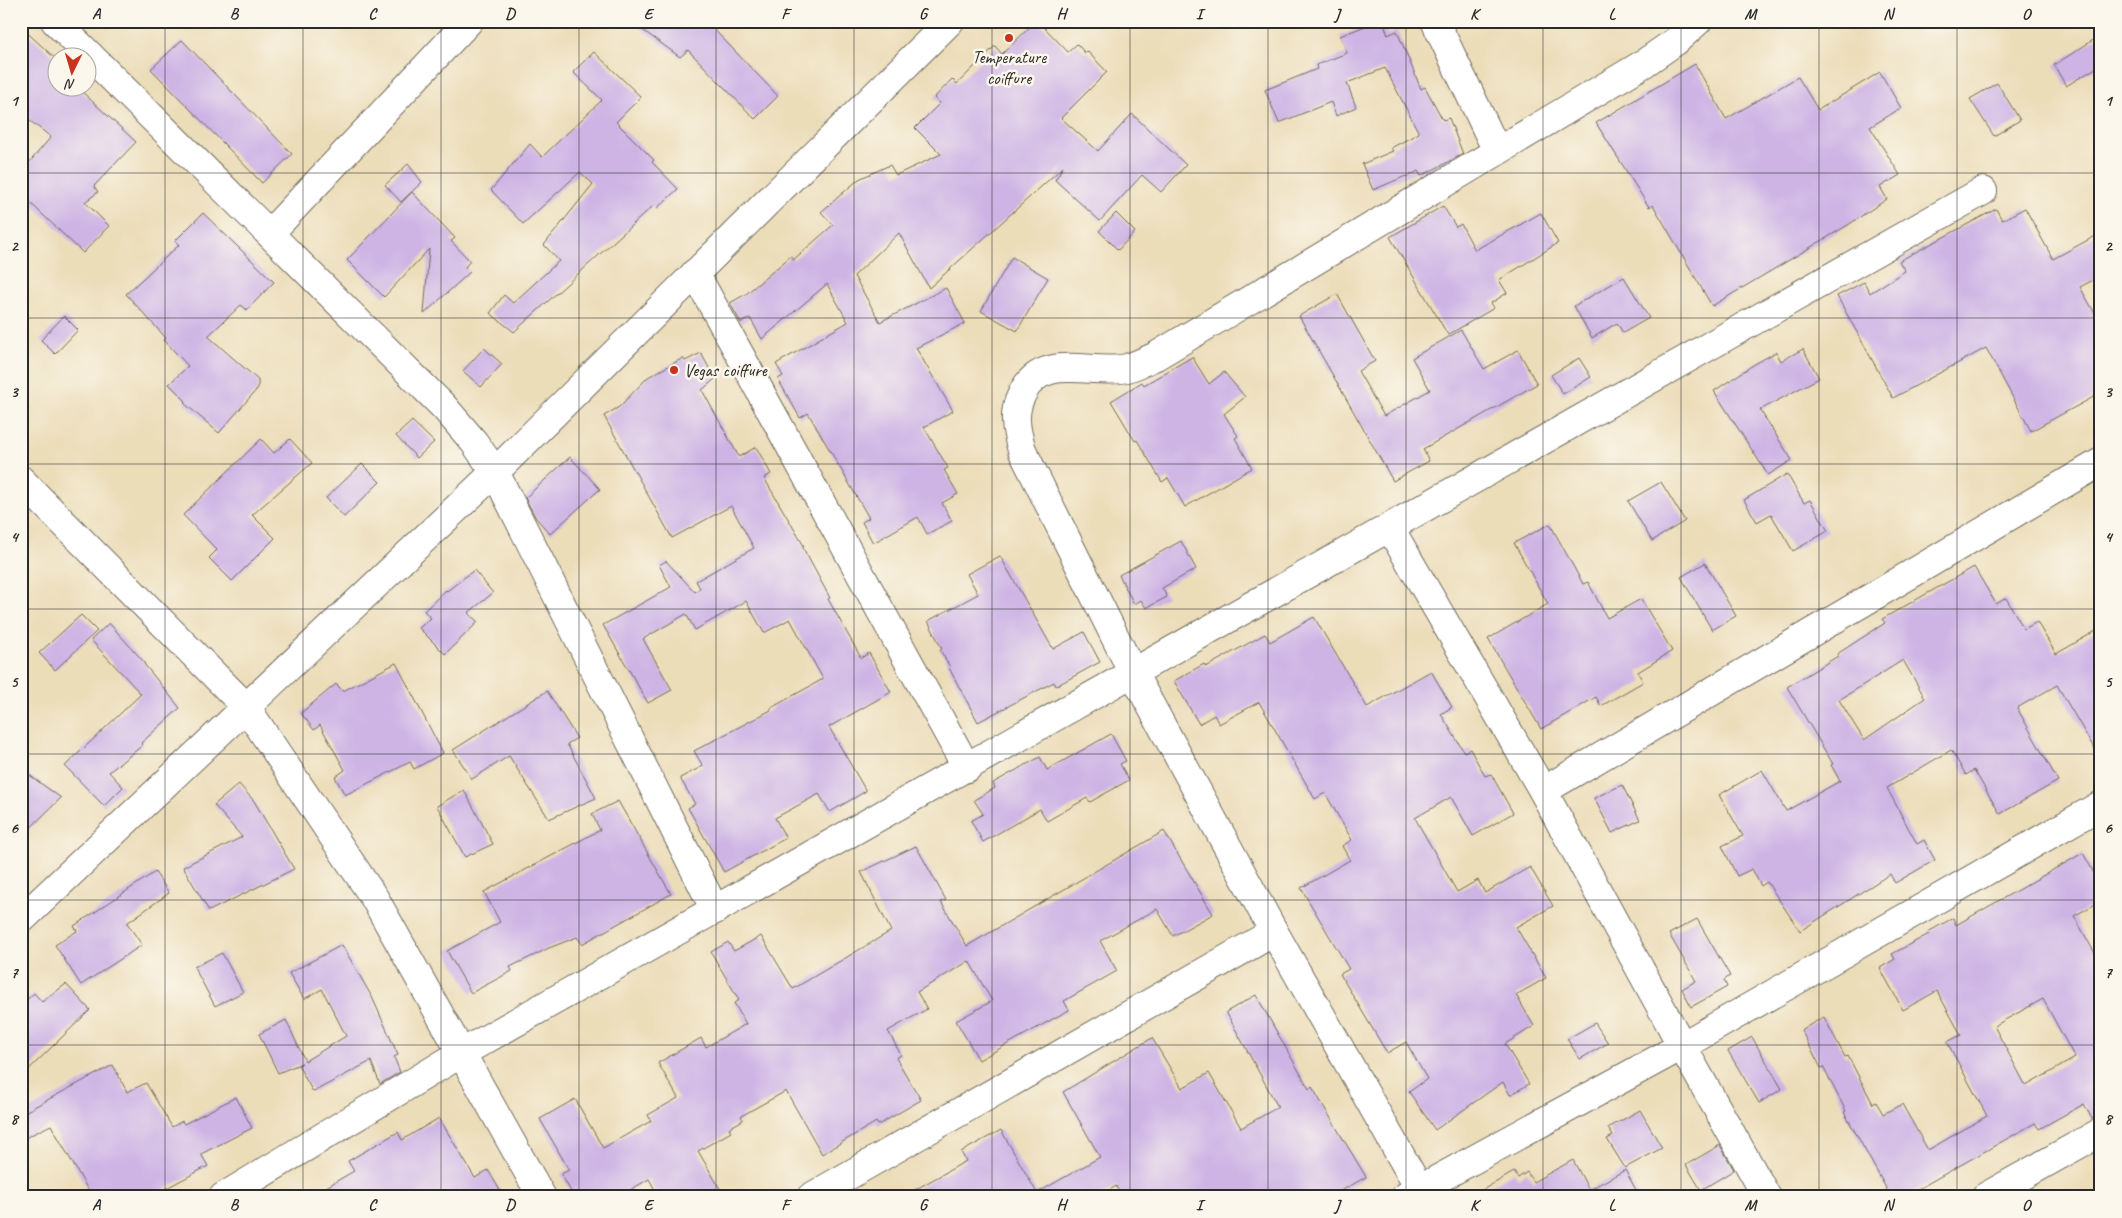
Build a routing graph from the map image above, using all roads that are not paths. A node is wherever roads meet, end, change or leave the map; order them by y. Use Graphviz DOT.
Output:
graph roads {
  1 [pos="55,21"];
  2 [pos="469,21"];
  3 [pos="950,21"];
  4 [pos="1435,21"];
  5 [pos="1698,21"];
  6 [pos="1497,151"];
  7 [pos="1983,191"];
  8 [pos="270,233"];
  9 [pos="695,273"];
  10 [pos="2101,462"];
  11 [pos="495,472"];
  12 [pos="21,480"];
  13 [pos="1390,528"];
  14 [pos="1133,673"];
  15 [pos="246,707"];
  16 [pos="967,768"];
  17 [pos="1543,791"];
  18 [pos="2101,805"];
  19 [pos="716,910"];
  20 [pos="22,917"];
  21 [pos="1274,932"];
  22 [pos="1682,1046"];
  23 [pos="460,1054"];
  24 [pos="2101,1132"];
  25 [pos="1416,1194"];
  26 [pos="223,1197"];
  27 [pos="542,1197"];
  28 [pos="811,1197"];
  29 [pos="1767,1197"];
  30 [pos="1985,1197"];
  1 -- 8 [label="street"];
  2 -- 8 [label="street"];
  3 -- 9 [label="street"];
  4 -- 6 [label="street"];
  5 -- 6 [label="street"];
  6 -- 14 [label="street"];
  7 -- 13 [label="street"];
  8 -- 11 [label="street"];
  9 -- 11 [label="street"];
  9 -- 16 [label="street"];
  10 -- 17 [label="street"];
  11 -- 15 [label="street"];
  11 -- 19 [label="street"];
  12 -- 15 [label="street"];
  13 -- 14 [label="street"];
  13 -- 17 [label="street"];
  14 -- 16 [label="street"];
  14 -- 21 [label="street"];
  15 -- 20 [label="street"];
  15 -- 23 [label="street"];
  16 -- 19 [label="street"];
  17 -- 22 [label="street"];
  18 -- 22 [label="street"];
  19 -- 23 [label="street"];
  21 -- 25 [label="street"];
  21 -- 28 [label="street"];
  22 -- 25 [label="street"];
  22 -- 29 [label="street"];
  23 -- 26 [label="street"];
  23 -- 27 [label="street"];
  24 -- 30 [label="street"];
}
